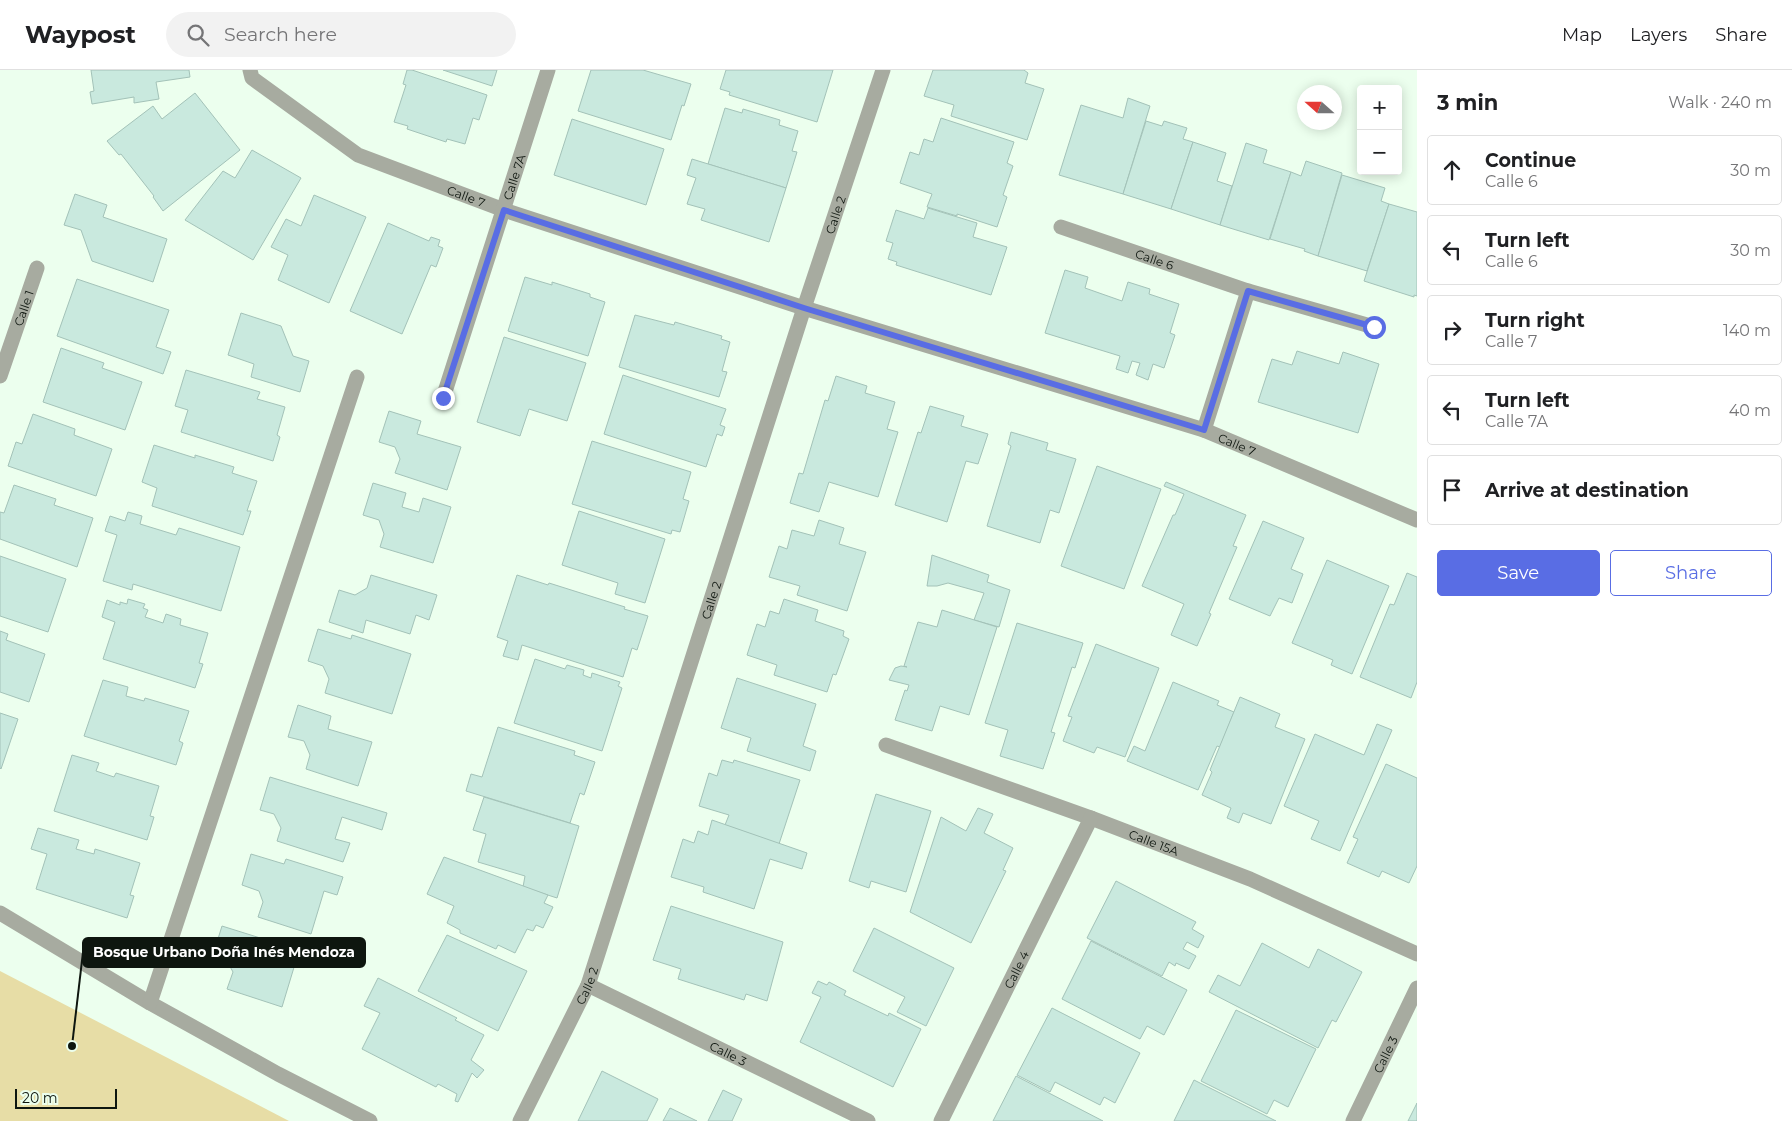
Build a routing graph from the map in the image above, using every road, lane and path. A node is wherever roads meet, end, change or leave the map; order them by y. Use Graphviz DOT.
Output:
graph roads {
  1 [pos="250,70"];
  2 [pos="548,70"];
  3 [pos="883,70"];
  4 [pos="504,210"];
  5 [pos="1060,228"];
  6 [pos="37,268"];
  7 [pos="1248,291"];
  8 [pos="804,308"];
  9 [pos="1374,327"];
  10 [pos="0,376"];
  11 [pos="356,377"];
  12 [pos="443,398"];
  13 [pos="1204,430"];
  14 [pos="1417,520"];
  15 [pos="886,745"];
  16 [pos="1090,818"];
  17 [pos="0,913"];
  18 [pos="1417,954"];
  19 [pos="588,985"];
  20 [pos="1417,988"];
  21 [pos="150,1003"];
  22 [pos="370,1121"];
  23 [pos="520,1121"];
  24 [pos="868,1121"];
  25 [pos="941,1121"];
  26 [pos="1353,1121"];
  1 -- 4 [label="street, Calle 7"];
  2 -- 4 [label="street, Calle 7A"];
  3 -- 8 [label="street, Calle 2"];
  4 -- 8 [label="street, Calle 7"];
  4 -- 12 [label="street, Calle 7A"];
  5 -- 7 [label="street, Calle 6"];
  6 -- 10 [label="street, Calle 1"];
  7 -- 9 [label="street, Calle 6"];
  7 -- 13 [label="street"];
  8 -- 13 [label="street, Calle 7"];
  8 -- 19 [label="street, Calle 2"];
  11 -- 21 [label="street"];
  13 -- 14 [label="street, Calle 7"];
  15 -- 16 [label="street, Calle 15A"];
  16 -- 18 [label="street, Calle 15A"];
  16 -- 25 [label="street, Calle 4"];
  17 -- 21 [label="street"];
  19 -- 23 [label="street, Calle 2"];
  19 -- 24 [label="street, Calle 3"];
  20 -- 26 [label="street, Calle 3"];
  21 -- 22 [label="street"];
}
